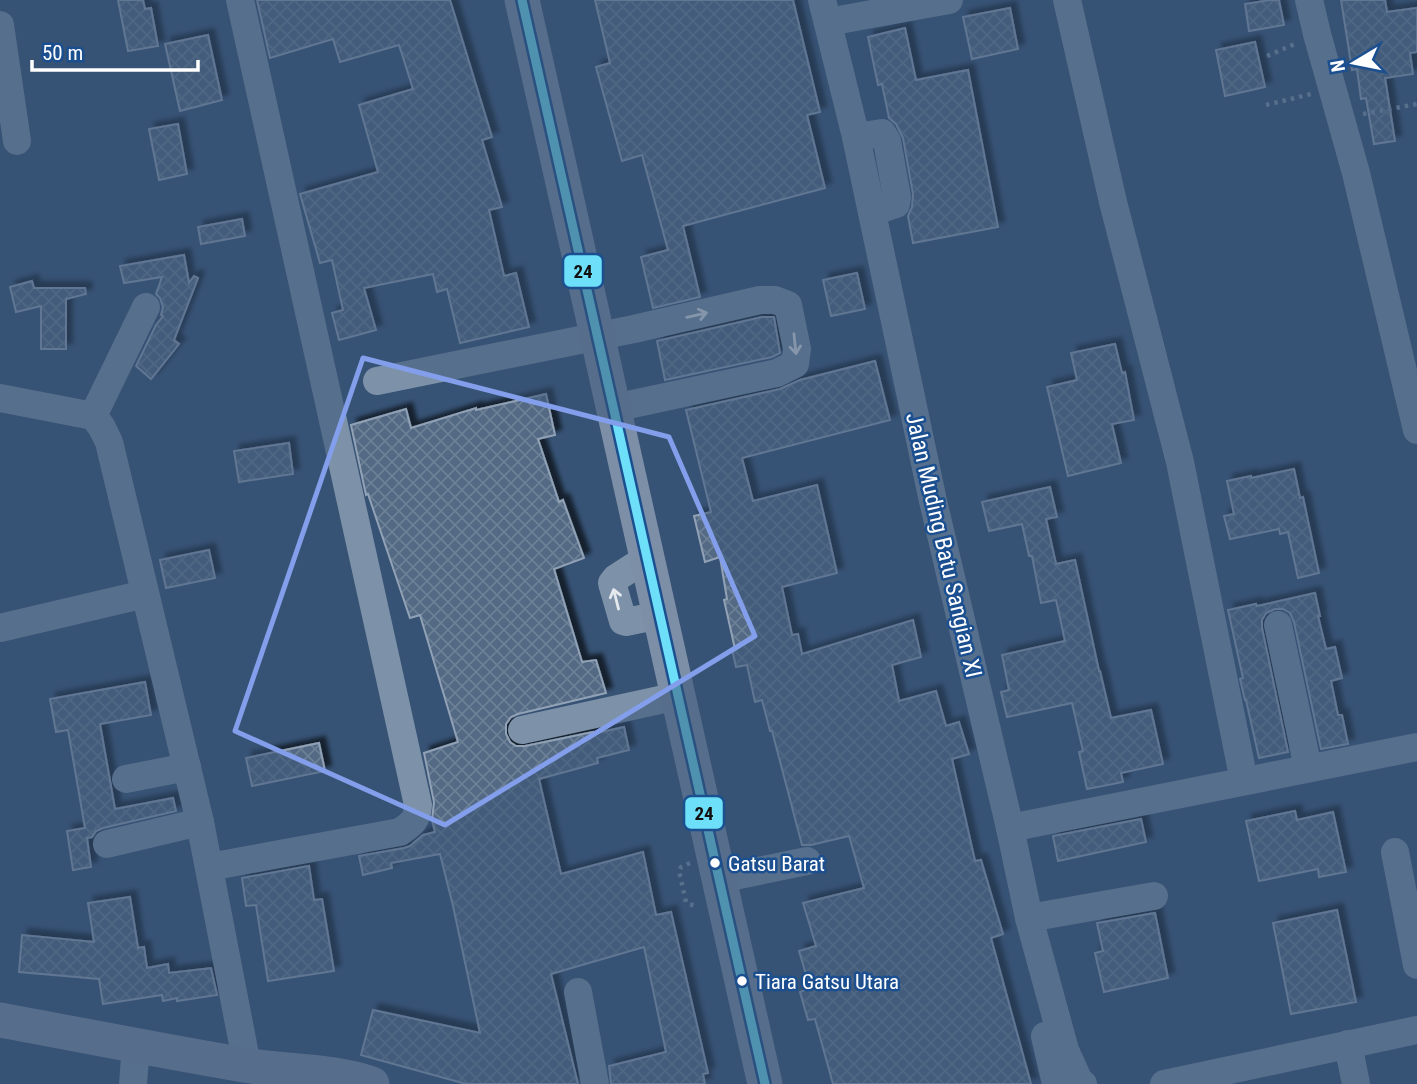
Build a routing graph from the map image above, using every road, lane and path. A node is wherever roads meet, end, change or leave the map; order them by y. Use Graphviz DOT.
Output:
graph roads {
  1 [pos="240,0"];
  2 [pos="522,0"];
  3 [pos="949,0"];
  4 [pos="1067,0"];
  5 [pos="1309,0"];
  6 [pos="825,11"];
  7 [pos="0,25"];
  8 [pos="1332,89"];
  9 [pos="1417,104"];
  10 [pos="1266,105"];
  11 [pos="1341,118"];
  12 [pos="18,141"];
  13 [pos="146,307"];
  14 [pos="597,337"];
  15 [pos="377,381"];
  16 [pos="0,398"];
  17 [pos="614,408"];
  18 [pos="93,415"];
  19 [pos="1417,430"];
  20 [pos="145,594"];
  21 [pos="1278,625"];
  22 [pos="0,628"];
  23 [pos="678,696"];
  24 [pos="522,730"];
  25 [pos="1417,747"];
  26 [pos="187,767"];
  27 [pos="1308,768"];
  28 [pos="126,779"];
  29 [pos="1244,781"];
  30 [pos="200,822"];
  31 [pos="1010,828"];
  32 [pos="107,844"];
  33 [pos="1395,852"];
  34 [pos="807,861"];
  35 [pos="209,867"];
  36 [pos="720,879"];
  37 [pos="1154,896"];
  38 [pos="1029,918"];
  39 [pos="1417,965"];
  40 [pos="578,992"];
  41 [pos="1038,1010"];
  42 [pos="0,1020"];
  43 [pos="1417,1030"];
  44 [pos="1348,1044"];
  45 [pos="136,1045"];
  46 [pos="247,1065"];
  47 [pos="288,1077"];
  48 [pos="1074,1083"];
  49 [pos="133,1084"];
  50 [pos="372,1084"];
  51 [pos="595,1084"];
  52 [pos="765,1084"];
  53 [pos="1164,1084"];
  54 [pos="1356,1084"];
  1 -- 35 [label="street"];
  2 -- 14 [label="main road"];
  3 -- 6 [label="street"];
  4 -- 29 [label="street"];
  5 -- 8 [label="street"];
  6 -- 31 [label="street, Jalan Muding Batu Sangian XI"];
  7 -- 12 [label="street"];
  8 -- 10 [label="path"];
  8 -- 11 [label="street"];
  9 -- 11 [label="path"];
  11 -- 19 [label="street"];
  13 -- 18 [label="street"];
  14 -- 15 [label="street"];
  14 -- 17 [label="main road"];
  14 -- 17 [label="street, one-way"];
  16 -- 18 [label="street"];
  17 -- 23 [label="main road"];
  18 -- 20 [label="street"];
  20 -- 22 [label="street"];
  20 -- 26 [label="street"];
  21 -- 27 [label="street"];
  23 -- 24 [label="street"];
  23 -- 36 [label="main road"];
  25 -- 27 [label="street"];
  26 -- 28 [label="street"];
  26 -- 30 [label="street"];
  27 -- 29 [label="street"];
  29 -- 31 [label="street"];
  30 -- 32 [label="street"];
  30 -- 35 [label="street"];
  31 -- 38 [label="street, Jalan Muding Batu Sangian XI"];
  33 -- 39 [label="street"];
  34 -- 36 [label="street"];
  35 -- 46 [label="street"];
  36 -- 52 [label="main road"];
  37 -- 38 [label="street"];
  38 -- 48 [label="street, Jalan Muding Batu Sangian XI"];
  40 -- 51 [label="street"];
  41 -- 48 [label="street"];
  42 -- 45 [label="main road"];
  43 -- 44 [label="street"];
  44 -- 53 [label="street"];
  44 -- 54 [label="street"];
  45 -- 46 [label="main road"];
  45 -- 49 [label="street"];
  46 -- 47 [label="main road"];
  47 -- 50 [label="main road"];
}
